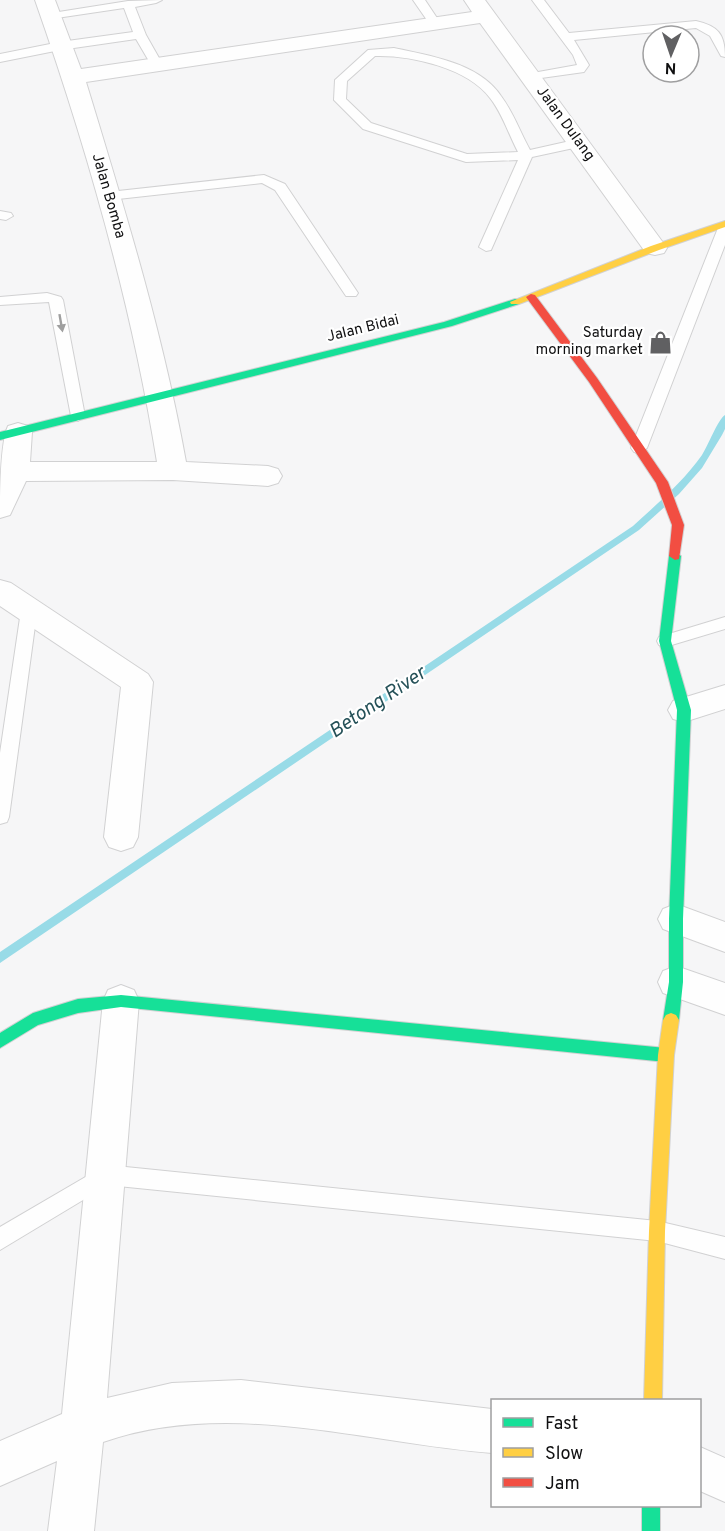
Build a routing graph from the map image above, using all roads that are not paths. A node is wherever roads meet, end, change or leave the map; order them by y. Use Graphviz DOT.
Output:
graph roads {
  1 [pos="155,0"];
  2 [pos="419,0"];
  3 [pos="538,0"];
  4 [pos="128,4"];
  5 [pos="48,8"];
  6 [pos="481,8"];
  7 [pos="435,24"];
  8 [pos="140,35"];
  9 [pos="565,37"];
  10 [pos="60,46"];
  11 [pos="725,53"];
  12 [pos="0,58"];
  13 [pos="157,65"];
  14 [pos="73,77"];
  15 [pos="531,77"];
  16 [pos="579,143"];
  17 [pos="526,155"];
  18 [pos="109,196"];
  19 [pos="725,226"];
  20 [pos="486,247"];
  21 [pos="655,248"];
  22 [pos="586,276"];
  23 [pos="351,293"];
  24 [pos="575,295"];
  25 [pos="531,297"];
  26 [pos="0,301"];
  27 [pos="488,312"];
  28 [pos="512,317"];
  29 [pos="568,320"];
  30 [pos="534,323"];
  31 [pos="562,339"];
  32 [pos="160,394"];
  33 [pos="78,416"];
  34 [pos="9,434"];
  35 [pos="639,448"];
  36 [pos="173,471"];
  37 [pos="16,472"];
  38 [pos="268,476"];
  39 [pos="0,508"];
  40 [pos="0,591"];
  41 [pos="29,611"];
  42 [pos="725,623"];
  43 [pos="665,641"];
  44 [pos="725,697"];
  45 [pos="684,710"];
  46 [pos="0,817"];
  47 [pos="121,837"];
  48 [pos="676,919"];
  49 [pos="725,936"];
  50 [pos="676,982"];
  51 [pos="725,999"];
  52 [pos="121,1001"];
  53 [pos="0,1041"];
  54 [pos="666,1055"];
  55 [pos="106,1176"];
  56 [pos="657,1231"];
  57 [pos="0,1239"];
  58 [pos="725,1248"];
  59 [pos="653,1399"];
  60 [pos="83,1426"];
  61 [pos="491,1431"];
  62 [pos="0,1464"];
  63 [pos="701,1470"];
  64 [pos="725,1480"];
  65 [pos="651,1507"];
  66 [pos="72,1531"];
  67 [pos="651,1531"];
  1 -- 4 [label="lane"];
  2 -- 7 [label="lane"];
  3 -- 9 [label="lane"];
  4 -- 5 [label="lane"];
  4 -- 8 [label="lane"];
  5 -- 10 [label="street, Jalan Bomba"];
  6 -- 7 [label="street"];
  6 -- 15 [label="street, Jalan Dulang"];
  7 -- 13 [label="street"];
  8 -- 10 [label="lane"];
  8 -- 13 [label="lane"];
  9 -- 11 [label="lane"];
  9 -- 15 [label="lane"];
  10 -- 12 [label="lane"];
  10 -- 14 [label="street, Jalan Bomba"];
  13 -- 14 [label="street"];
  14 -- 18 [label="street, Jalan Bomba"];
  15 -- 16 [label="street, Jalan Dulang"];
  16 -- 17 [label="lane"];
  16 -- 21 [label="street, Jalan Dulang"];
  17 -- 17 [label="lane"];
  17 -- 20 [label="lane"];
  18 -- 23 [label="lane"];
  18 -- 32 [label="street, Jalan Bomba"];
  19 -- 21 [label="street, Jalan Bidai"];
  19 -- 35 [label="lane"];
  21 -- 22 [label="street, Jalan Bidai"];
  22 -- 24 [label="street"];
  22 -- 25 [label="street, Jalan Bidai"];
  25 -- 27 [label="street, Jalan Bidai"];
  25 -- 31 [label="street"];
  26 -- 33 [label="lane, one-way"];
  27 -- 28 [label="street"];
  27 -- 32 [label="street, Jalan Bidai"];
  29 -- 31 [label="street"];
  30 -- 31 [label="street"];
  31 -- 35 [label="street"];
  32 -- 33 [label="street, Jalan Bidai"];
  32 -- 36 [label="street, Jalan Bomba"];
  33 -- 34 [label="street, Jalan Bidai"];
  34 -- 37 [label="street"];
  35 -- 43 [label="street"];
  36 -- 37 [label="street"];
  36 -- 38 [label="street"];
  37 -- 39 [label="street"];
  40 -- 41 [label="street"];
  41 -- 46 [label="lane"];
  41 -- 47 [label="street"];
  42 -- 43 [label="lane"];
  43 -- 45 [label="street"];
  44 -- 45 [label="street"];
  45 -- 48 [label="street"];
  48 -- 49 [label="street"];
  48 -- 50 [label="street"];
  50 -- 51 [label="street"];
  50 -- 54 [label="street"];
  52 -- 53 [label="street"];
  52 -- 54 [label="street"];
  52 -- 55 [label="street"];
  54 -- 56 [label="street"];
  55 -- 56 [label="lane"];
  55 -- 57 [label="lane"];
  55 -- 60 [label="street"];
  56 -- 58 [label="lane"];
  56 -- 59 [label="street"];
  60 -- 61 [label="street"];
  60 -- 62 [label="street"];
  60 -- 66 [label="street"];
  63 -- 64 [label="street"];
  65 -- 67 [label="street"];
}
